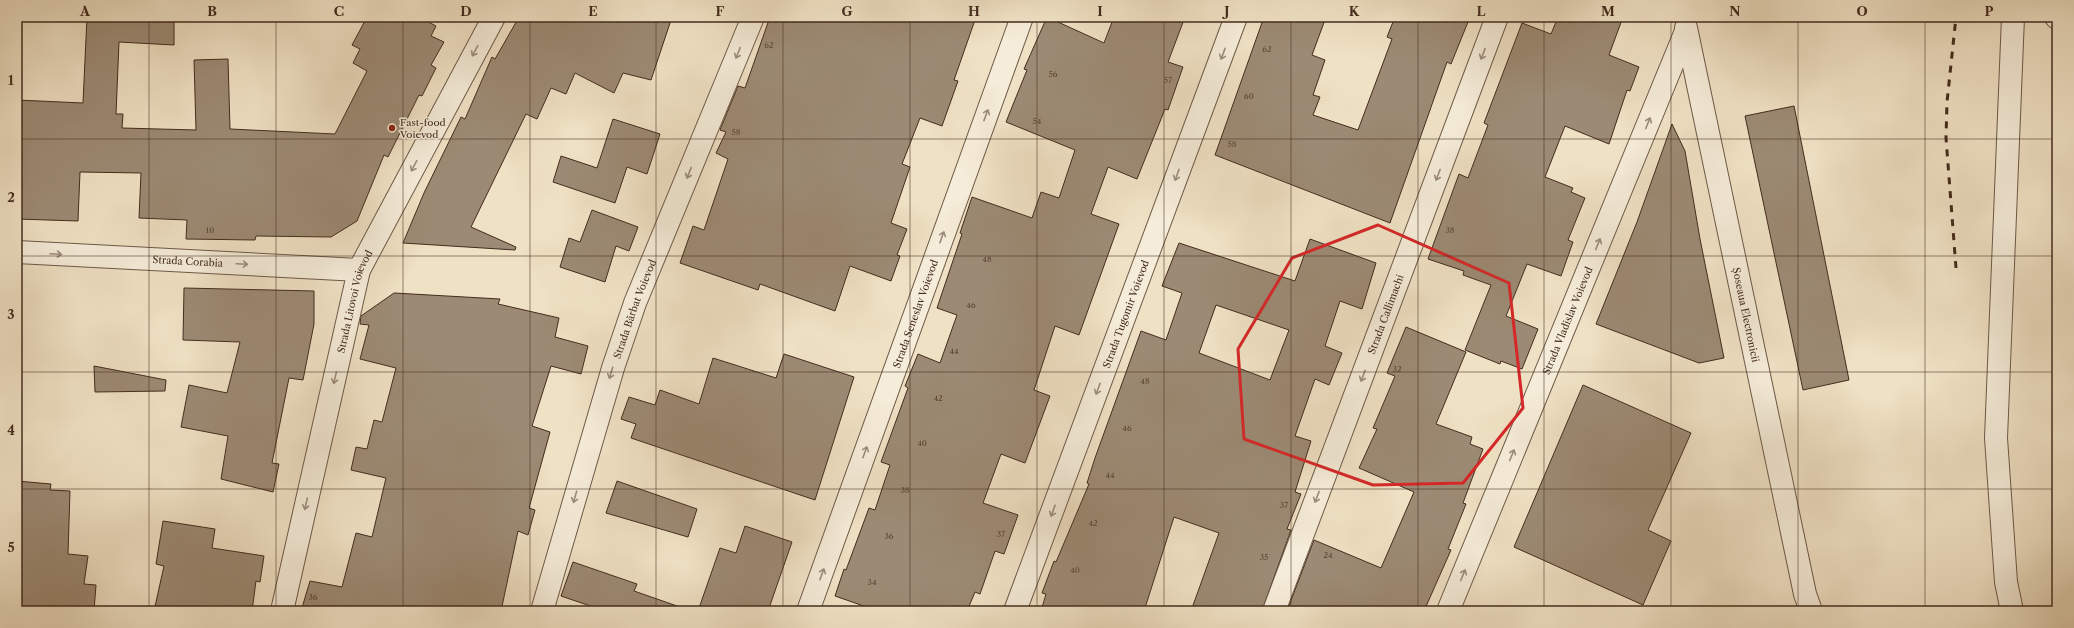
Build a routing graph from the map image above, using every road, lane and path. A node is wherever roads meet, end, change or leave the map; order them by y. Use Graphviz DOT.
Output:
graph roads {
  1 [pos="494,17"];
  2 [pos="753,17"];
  3 [pos="1022,17"];
  4 [pos="1236,17"];
  5 [pos="1497,17"];
  6 [pos="2013,17"];
  7 [pos="1685,24"];
  8 [pos="17,252"];
  9 [pos="359,270"];
  10 [pos="282,611"];
  11 [pos="542,611"];
  12 [pos="808,611"];
  13 [pos="1015,611"];
  14 [pos="1274,611"];
  15 [pos="1448,611"];
  16 [pos="1811,611"];
  17 [pos="2012,611"];
  1 -- 9 [label="street, Strada Litovoi Voievod, one-way"];
  2 -- 11 [label="street, Strada Bărbat Voievod, one-way"];
  12 -- 3 [label="street, Strada Seneslav Voievod, one-way"];
  4 -- 13 [label="street, Strada Tugomir Voievod, one-way"];
  5 -- 14 [label="street, Strada Callimachi, one-way"];
  6 -- 17 [label="street"];
  15 -- 7 [label="street, Strada Vladislav Voievod, one-way"];
  7 -- 16 [label="street, Șoseaua Electronicii"];
  8 -- 9 [label="street, Strada Corabia, one-way"];
  9 -- 10 [label="street, Strada Litovoi Voievod, one-way"];
}
